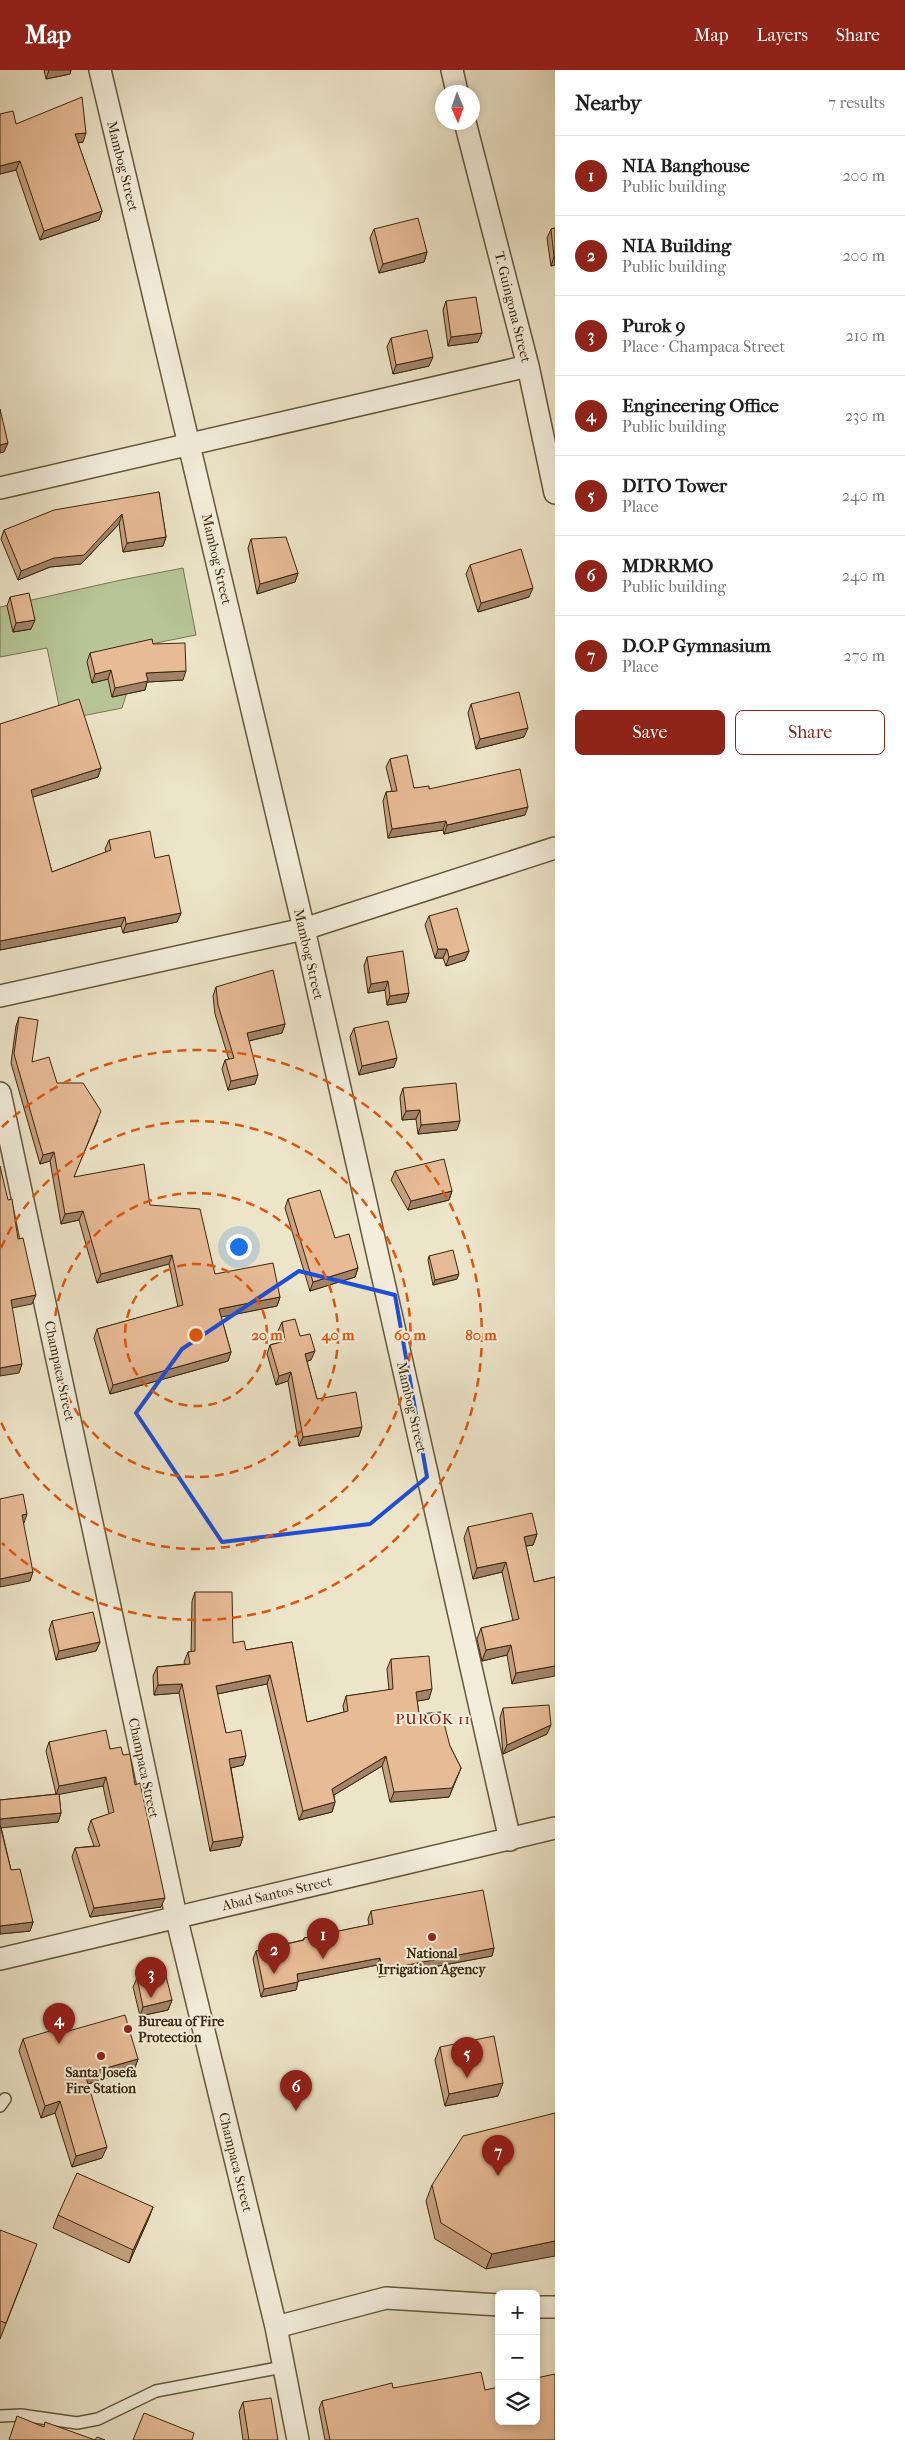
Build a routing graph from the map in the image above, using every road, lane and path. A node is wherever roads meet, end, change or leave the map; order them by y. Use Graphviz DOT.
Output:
graph roads {
  1 [pos="100,70"];
  2 [pos="452,70"];
  3 [pos="455,85"];
  4 [pos="467,130"];
  5 [pos="528,366"];
  6 [pos="190,443"];
  7 [pos="0,488"];
  8 [pos="555,494"];
  9 [pos="555,848"];
  10 [pos="304,930"];
  11 [pos="0,996"];
  12 [pos="0,1093"];
  13 [pos="555,1828"];
  14 [pos="510,1840"];
  15 [pos="176,1916"];
  16 [pos="0,1959"];
  17 [pos="495,2305"];
  18 [pos="540,2307"];
  19 [pos="555,2307"];
  20 [pos="276,2327"];
  21 [pos="283,2367"];
  22 [pos="0,2416"];
  23 [pos="298,2440"];
  1 -- 6 [label="street, Mambog Street"];
  2 -- 3 [label="street"];
  4 -- 5 [label="street, T. Guingona Street"];
  5 -- 6 [label="street"];
  5 -- 8 [label="street, T. Guingona Street"];
  6 -- 7 [label="street"];
  6 -- 10 [label="street, Mambog Street"];
  9 -- 10 [label="street"];
  10 -- 11 [label="street"];
  10 -- 14 [label="street, Mambog Street"];
  12 -- 15 [label="street, Champaca Street"];
  13 -- 14 [label="street, Abad Santos Street"];
  14 -- 15 [label="street, Abad Santos Street"];
  15 -- 16 [label="street, Abad Santos Street"];
  15 -- 20 [label="street, Champaca Street"];
  17 -- 20 [label="street"];
  18 -- 19 [label="street"];
  20 -- 21 [label="street, Champaca Street"];
  21 -- 22 [label="lane"];
  21 -- 23 [label="street, Champaca Street"];
}
